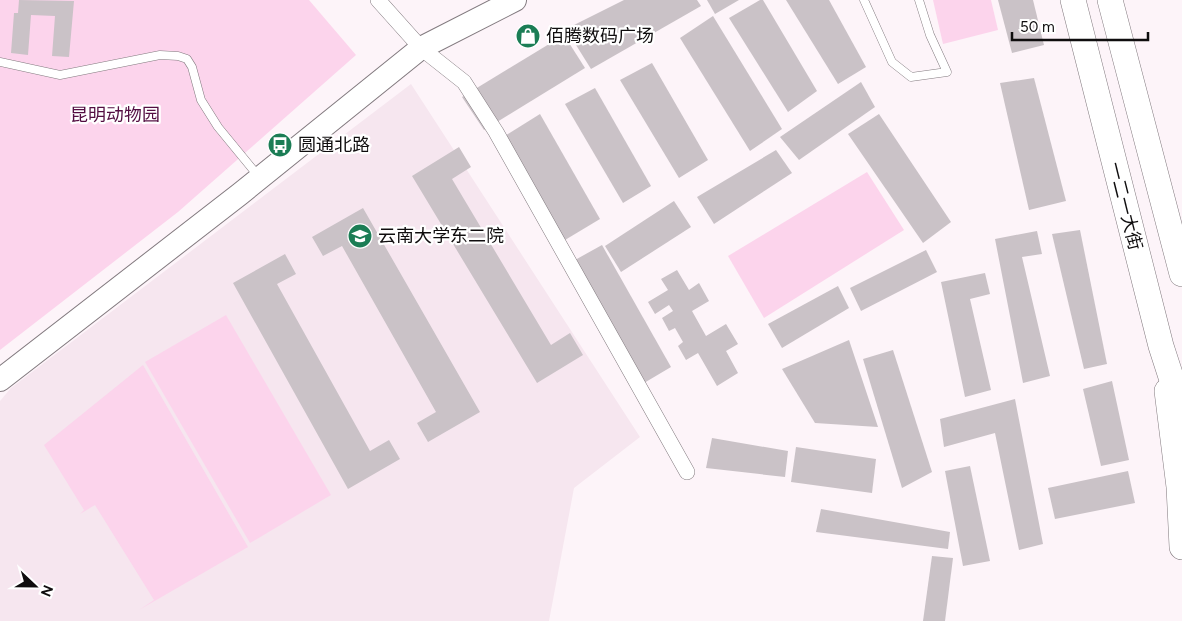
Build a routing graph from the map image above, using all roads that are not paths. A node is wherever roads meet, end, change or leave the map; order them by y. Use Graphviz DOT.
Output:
graph roads {
  1 [pos="378,0"];
  2 [pos="515,0"];
  3 [pos="864,0"];
  4 [pos="919,0"];
  5 [pos="1073,0"];
  6 [pos="1110,0"];
  7 [pos="421,48"];
  8 [pos="0,62"];
  9 [pos="260,178"];
  10 [pos="1181,267"];
  11 [pos="1161,346"];
  12 [pos="0,380"];
  13 [pos="1182,411"];
  14 [pos="687,472"];
  15 [pos="1182,547"];
  1 -- 7 [label="street"];
  2 -- 7 [label="main road"];
  3 -- 4 [label="lane"];
  5 -- 11 [label="main road, 一二一大街"];
  6 -- 10 [label="main road"];
  7 -- 9 [label="main road"];
  7 -- 14 [label="street"];
  8 -- 9 [label="lane"];
  9 -- 12 [label="main road"];
  11 -- 13 [label="main road, 一二一大街"];
  11 -- 15 [label="main road"];
}
